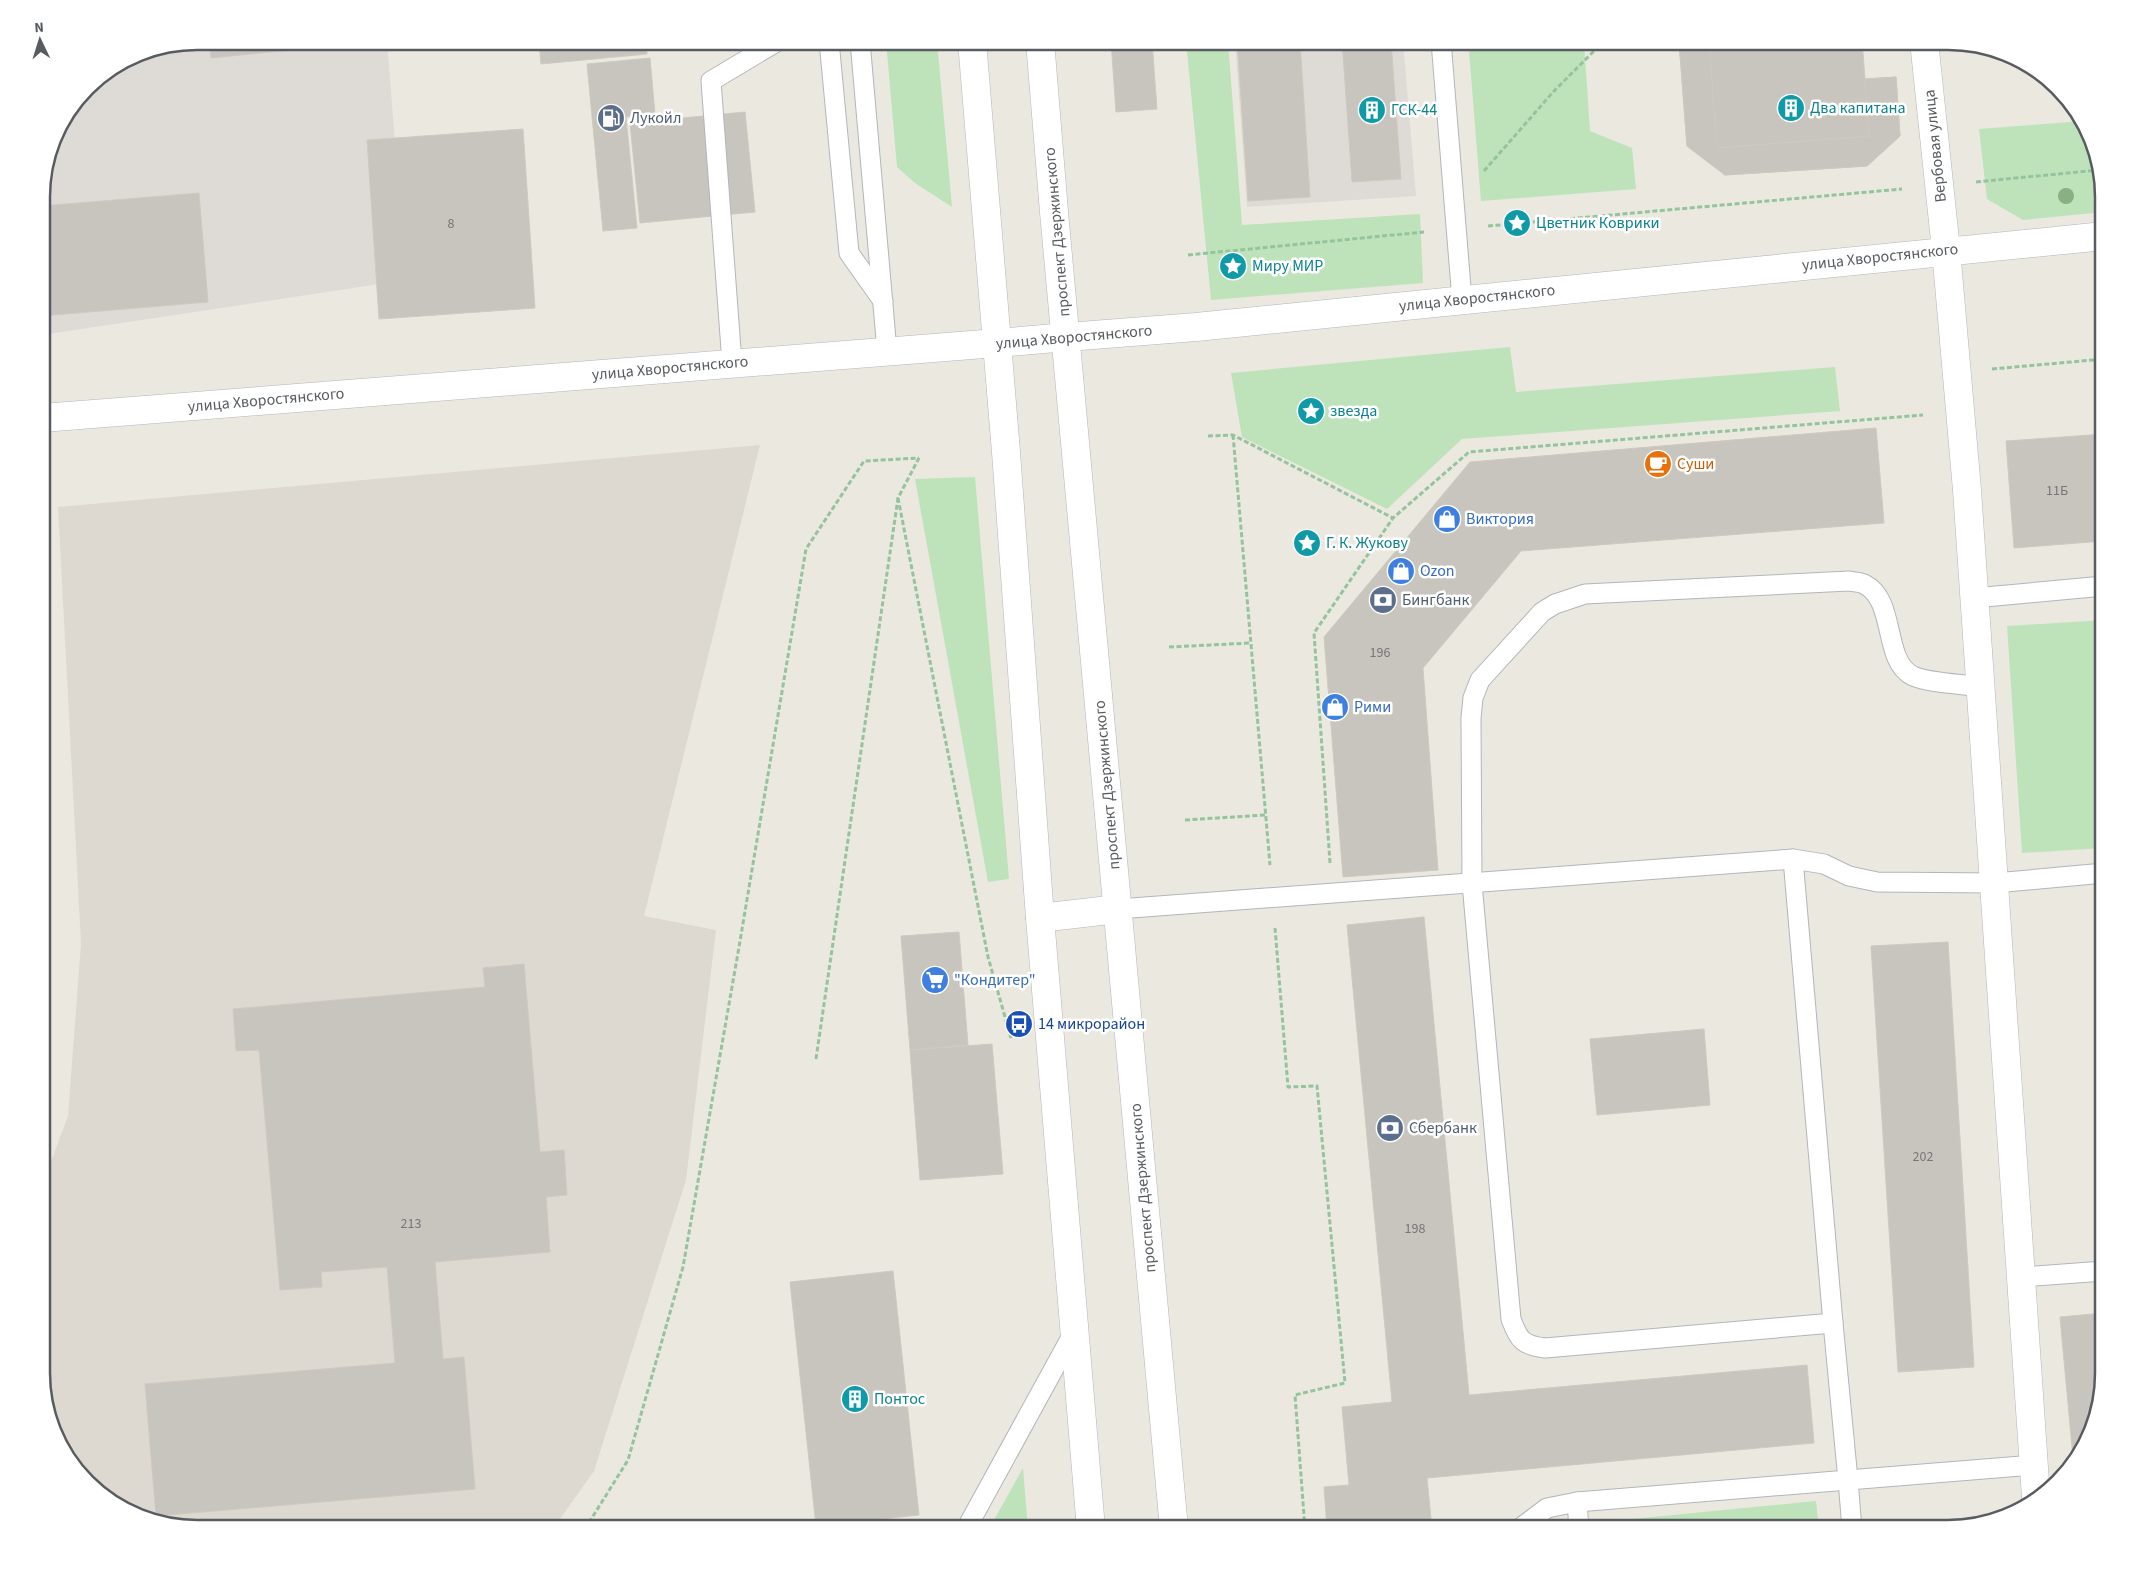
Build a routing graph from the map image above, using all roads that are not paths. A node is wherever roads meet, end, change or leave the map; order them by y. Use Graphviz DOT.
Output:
graph roads {
  1 [pos="763,50"];
  2 [pos="830,50"];
  3 [pos="861,50"];
  4 [pos="973,50"];
  5 [pos="1041,50"];
  6 [pos="1442,50"];
  7 [pos="1925,50"];
  8 [pos="2095,237"];
  9 [pos="1946,250"];
  10 [pos="1462,300"];
  11 [pos="884,301"];
  12 [pos="1067,337"];
  13 [pos="997,343"];
  14 [pos="887,351"];
  15 [pos="732,363"];
  16 [pos="50,417"];
  17 [pos="2095,587"];
  18 [pos="1974,598"];
  19 [pos="1981,687"];
  20 [pos="1793,859"];
  21 [pos="2095,874"];
  22 [pos="1995,882"];
  23 [pos="1472,883"];
  24 [pos="1118,909"];
  25 [pos="1040,918"];
  26 [pos="2095,1272"];
  27 [pos="2022,1277"];
  28 [pos="1833,1323"];
  29 [pos="1074,1332"];
  30 [pos="2034,1465"];
  31 [pos="1848,1480"];
  32 [pos="2036,1491"];
  33 [pos="1577,1502"];
  34 [pos="971,1520"];
  35 [pos="1089,1520"];
  36 [pos="1173,1520"];
  37 [pos="1531,1520"];
  38 [pos="1578,1520"];
  39 [pos="1851,1520"];
  1 -- 15 [label="lane"];
  2 -- 11 [label="lane"];
  3 -- 11 [label="lane"];
  4 -- 13 [label="street"];
  5 -- 12 [label="street, проспект Дзержинского"];
  6 -- 10 [label="lane"];
  7 -- 9 [label="street, Вербовая улица"];
  8 -- 9 [label="street, улица Хворостянского"];
  9 -- 10 [label="street, улица Хворостянского"];
  9 -- 18 [label="street, Вербовая улица"];
  10 -- 12 [label="street, улица Хворостянского"];
  11 -- 14 [label="lane"];
  12 -- 13 [label="street, улица Хворостянского"];
  12 -- 24 [label="street, проспект Дзержинского"];
  13 -- 14 [label="street, улица Хворостянского"];
  13 -- 25 [label="street"];
  14 -- 15 [label="street, улица Хворостянского"];
  15 -- 16 [label="street, улица Хворостянского"];
  17 -- 18 [label="lane"];
  18 -- 19 [label="street, Вербовая улица"];
  19 -- 22 [label="street, Вербовая улица"];
  19 -- 23 [label="lane"];
  20 -- 22 [label="lane"];
  20 -- 23 [label="lane"];
  20 -- 28 [label="lane"];
  21 -- 22 [label="lane"];
  22 -- 27 [label="street, Вербовая улица"];
  23 -- 24 [label="lane"];
  23 -- 28 [label="lane"];
  24 -- 25 [label="street"];
  24 -- 36 [label="street, проспект Дзержинского"];
  25 -- 29 [label="street"];
  26 -- 27 [label="lane"];
  27 -- 30 [label="street, Вербовая улица"];
  28 -- 31 [label="lane"];
  29 -- 34 [label="lane"];
  29 -- 35 [label="street"];
  30 -- 31 [label="lane"];
  30 -- 32 [label="street, Вербовая улица"];
  31 -- 33 [label="lane"];
  31 -- 39 [label="lane"];
  33 -- 37 [label="lane"];
  33 -- 38 [label="lane"];
}
